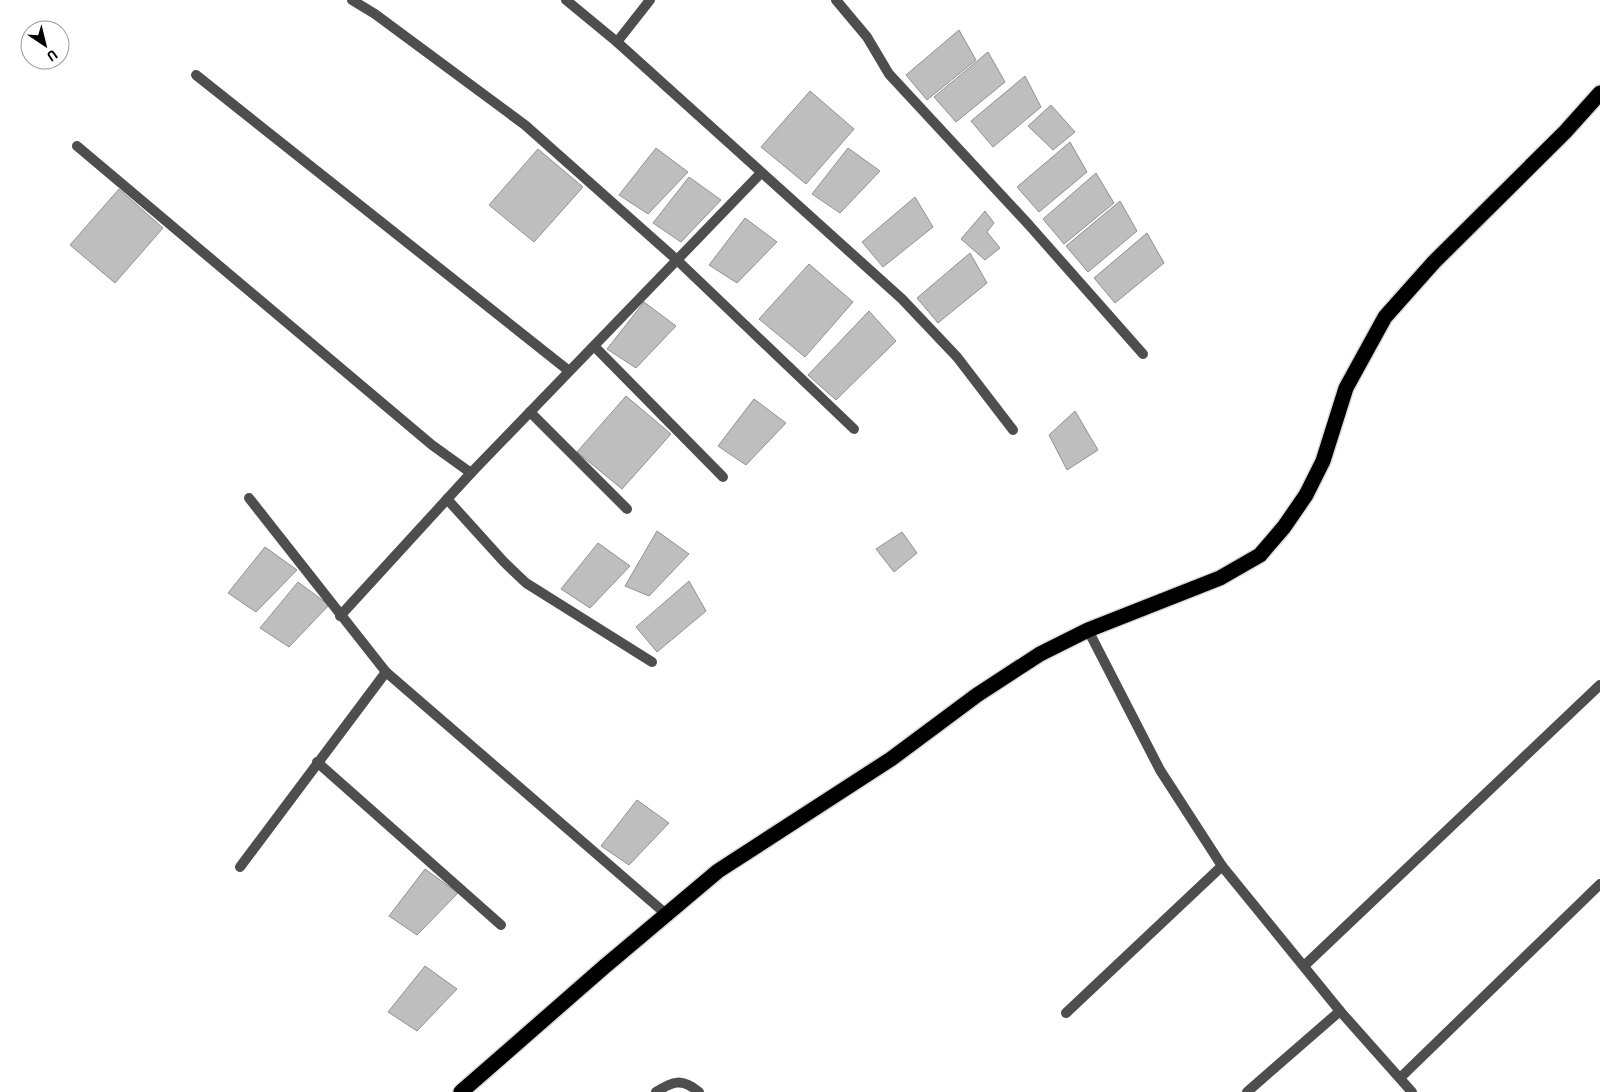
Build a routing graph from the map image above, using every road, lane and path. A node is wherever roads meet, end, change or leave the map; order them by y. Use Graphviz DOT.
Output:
graph roads {
  1 [pos="352,0"];
  2 [pos="566,0"];
  3 [pos="650,0"];
  4 [pos="836,0"];
  5 [pos="617,42"];
  6 [pos="196,75"];
  7 [pos="1600,93"];
  8 [pos="77,146"];
  9 [pos="761,173"];
  10 [pos="677,260"];
  11 [pos="594,346"];
  12 [pos="1143,354"];
  13 [pos="569,371"];
  14 [pos="530,412"];
  15 [pos="854,429"];
  16 [pos="1013,430"];
  17 [pos="471,473"];
  18 [pos="723,477"];
  19 [pos="249,498"];
  20 [pos="447,499"];
  21 [pos="627,509"];
  22 [pos="340,616"];
  23 [pos="1088,630"];
  24 [pos="652,662"];
  25 [pos="386,672"];
  26 [pos="1600,685"];
  27 [pos="317,762"];
  28 [pos="1222,866"];
  29 [pos="240,868"];
  30 [pos="1600,884"];
  31 [pos="666,914"];
  32 [pos="501,925"];
  33 [pos="1304,966"];
  34 [pos="1340,1010"];
  35 [pos="1066,1013"];
  36 [pos="1400,1078"];
  37 [pos="461,1092"];
  38 [pos="656,1092"];
  39 [pos="699,1092"];
  40 [pos="1247,1092"];
  41 [pos="1412,1092"];
  1 -- 10 [label="street"];
  2 -- 5 [label="street"];
  3 -- 5 [label="street"];
  4 -- 12 [label="street"];
  5 -- 9 [label="street"];
  6 -- 13 [label="street"];
  7 -- 23 [label="highway"];
  8 -- 17 [label="street"];
  9 -- 10 [label="street"];
  9 -- 16 [label="street"];
  10 -- 11 [label="street"];
  10 -- 15 [label="street"];
  11 -- 13 [label="street"];
  11 -- 18 [label="street"];
  13 -- 14 [label="street"];
  14 -- 17 [label="street"];
  14 -- 21 [label="street"];
  17 -- 20 [label="street"];
  19 -- 22 [label="street"];
  20 -- 22 [label="street"];
  20 -- 24 [label="street"];
  22 -- 25 [label="street"];
  23 -- 28 [label="street"];
  23 -- 31 [label="highway"];
  25 -- 27 [label="street"];
  25 -- 31 [label="street"];
  26 -- 33 [label="street"];
  27 -- 29 [label="street"];
  27 -- 32 [label="street"];
  28 -- 33 [label="street"];
  28 -- 35 [label="street"];
  30 -- 36 [label="street"];
  31 -- 37 [label="highway"];
  33 -- 34 [label="street"];
  34 -- 36 [label="street"];
  34 -- 40 [label="street"];
  36 -- 41 [label="street"];
  38 -- 39 [label="street"];
}
